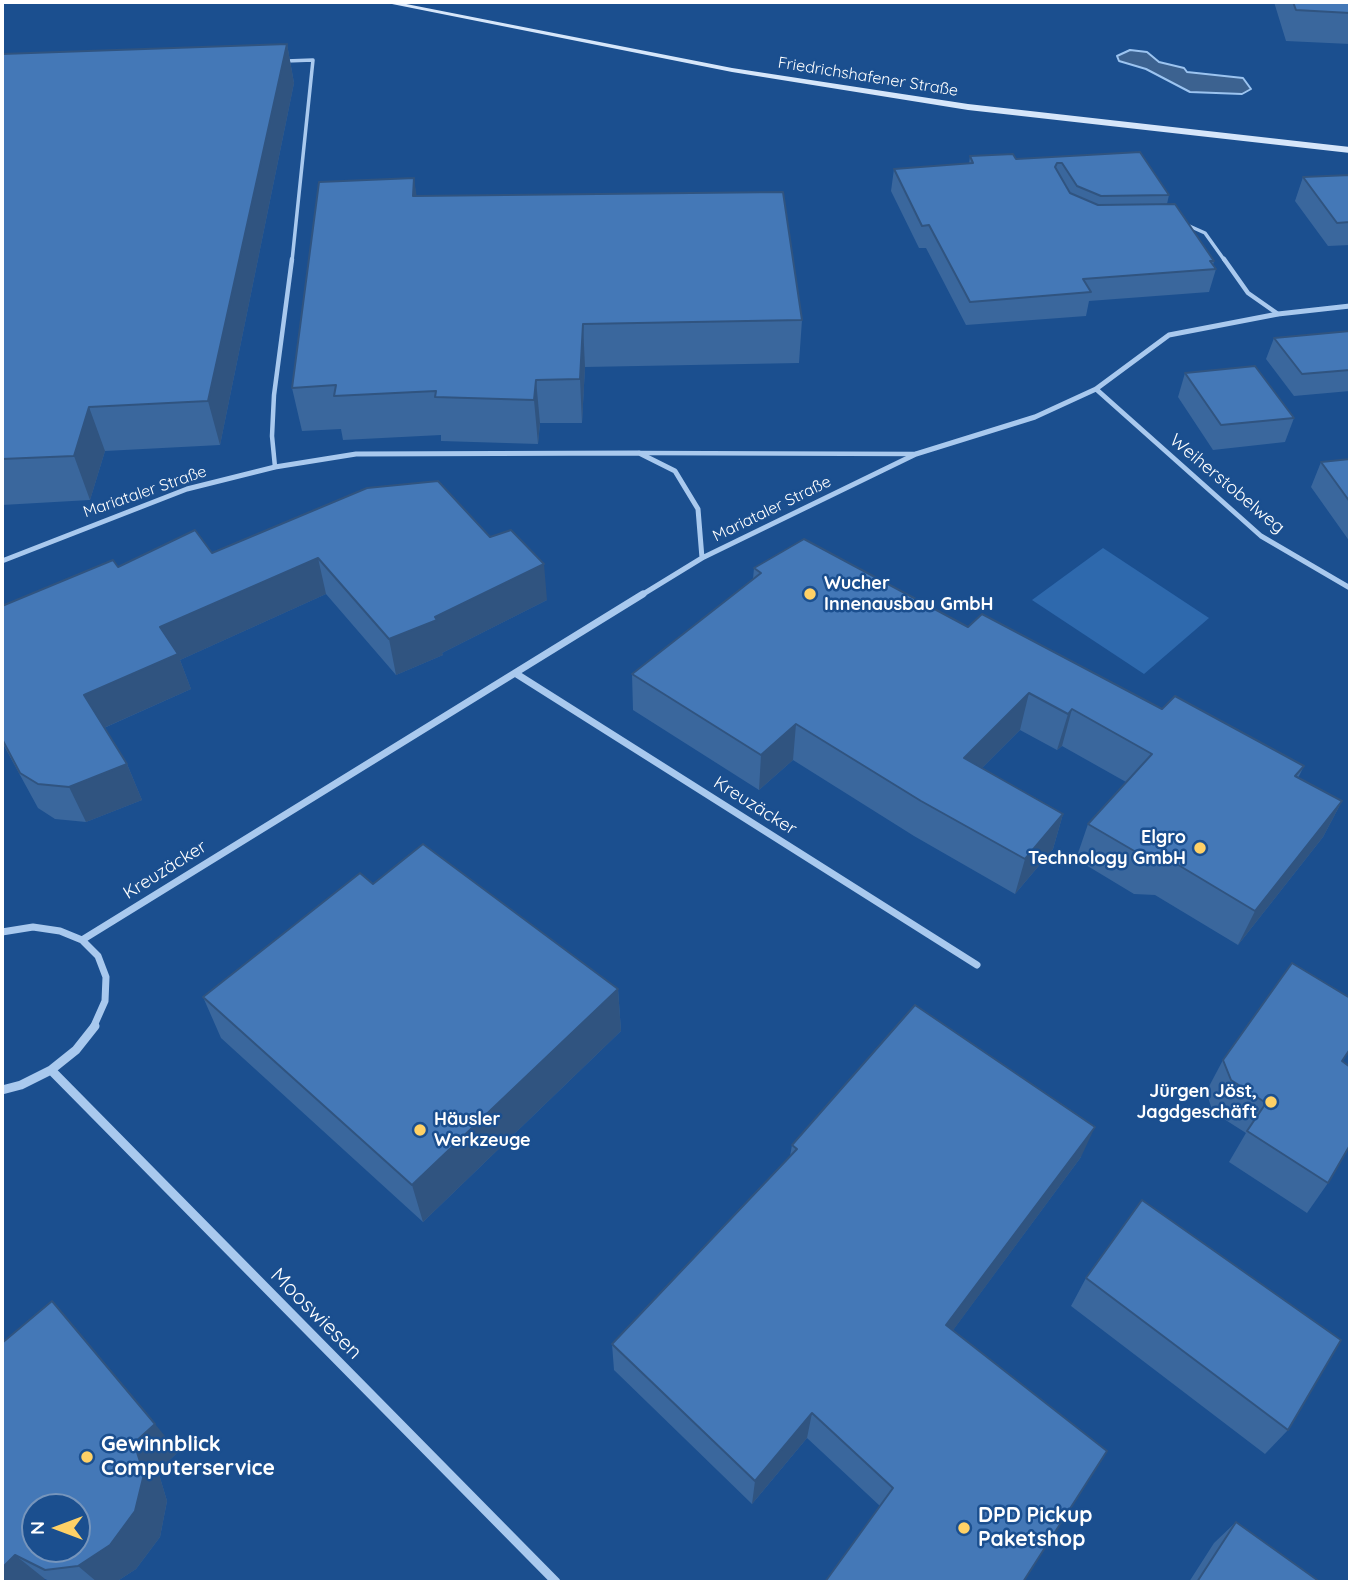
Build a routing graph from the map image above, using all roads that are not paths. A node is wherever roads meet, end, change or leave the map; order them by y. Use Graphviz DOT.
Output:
graph roads {
  1 [pos="386,2"];
  2 [pos="273,61"];
  3 [pos="1350,150"];
  4 [pos="1181,222"];
  5 [pos="1350,306"];
  6 [pos="1278,314"];
  7 [pos="1096,389"];
  8 [pos="639,453"];
  9 [pos="916,454"];
  10 [pos="275,467"];
  11 [pos="702,558"];
  12 [pos="2,561"];
  13 [pos="1350,588"];
  14 [pos="515,673"];
  15 [pos="2,932"];
  16 [pos="82,940"];
  17 [pos="977,965"];
  18 [pos="51,1070"];
  19 [pos="2,1090"];
  20 [pos="556,1582"];
  1 -- 3 [label="main road, Friedrichshafener Straße"];
  2 -- 10 [label="lane"];
  4 -- 6 [label="lane"];
  5 -- 6 [label="street, Mariataler Straße"];
  6 -- 7 [label="street, Mariataler Straße"];
  7 -- 9 [label="street, Mariataler Straße"];
  7 -- 13 [label="street, Weiherstobelweg"];
  8 -- 9 [label="lane"];
  8 -- 10 [label="street, Mariataler Straße"];
  8 -- 11 [label="street, Mariataler Straße"];
  9 -- 11 [label="street, Mariataler Straße"];
  10 -- 12 [label="street, Mariataler Straße"];
  11 -- 14 [label="street, Kreuzäcker"];
  14 -- 16 [label="street, Kreuzäcker"];
  14 -- 17 [label="street, Kreuzäcker"];
  15 -- 16 [label="street"];
  16 -- 18 [label="street"];
  18 -- 19 [label="street"];
  18 -- 20 [label="street, Mooswiesen"];
}
